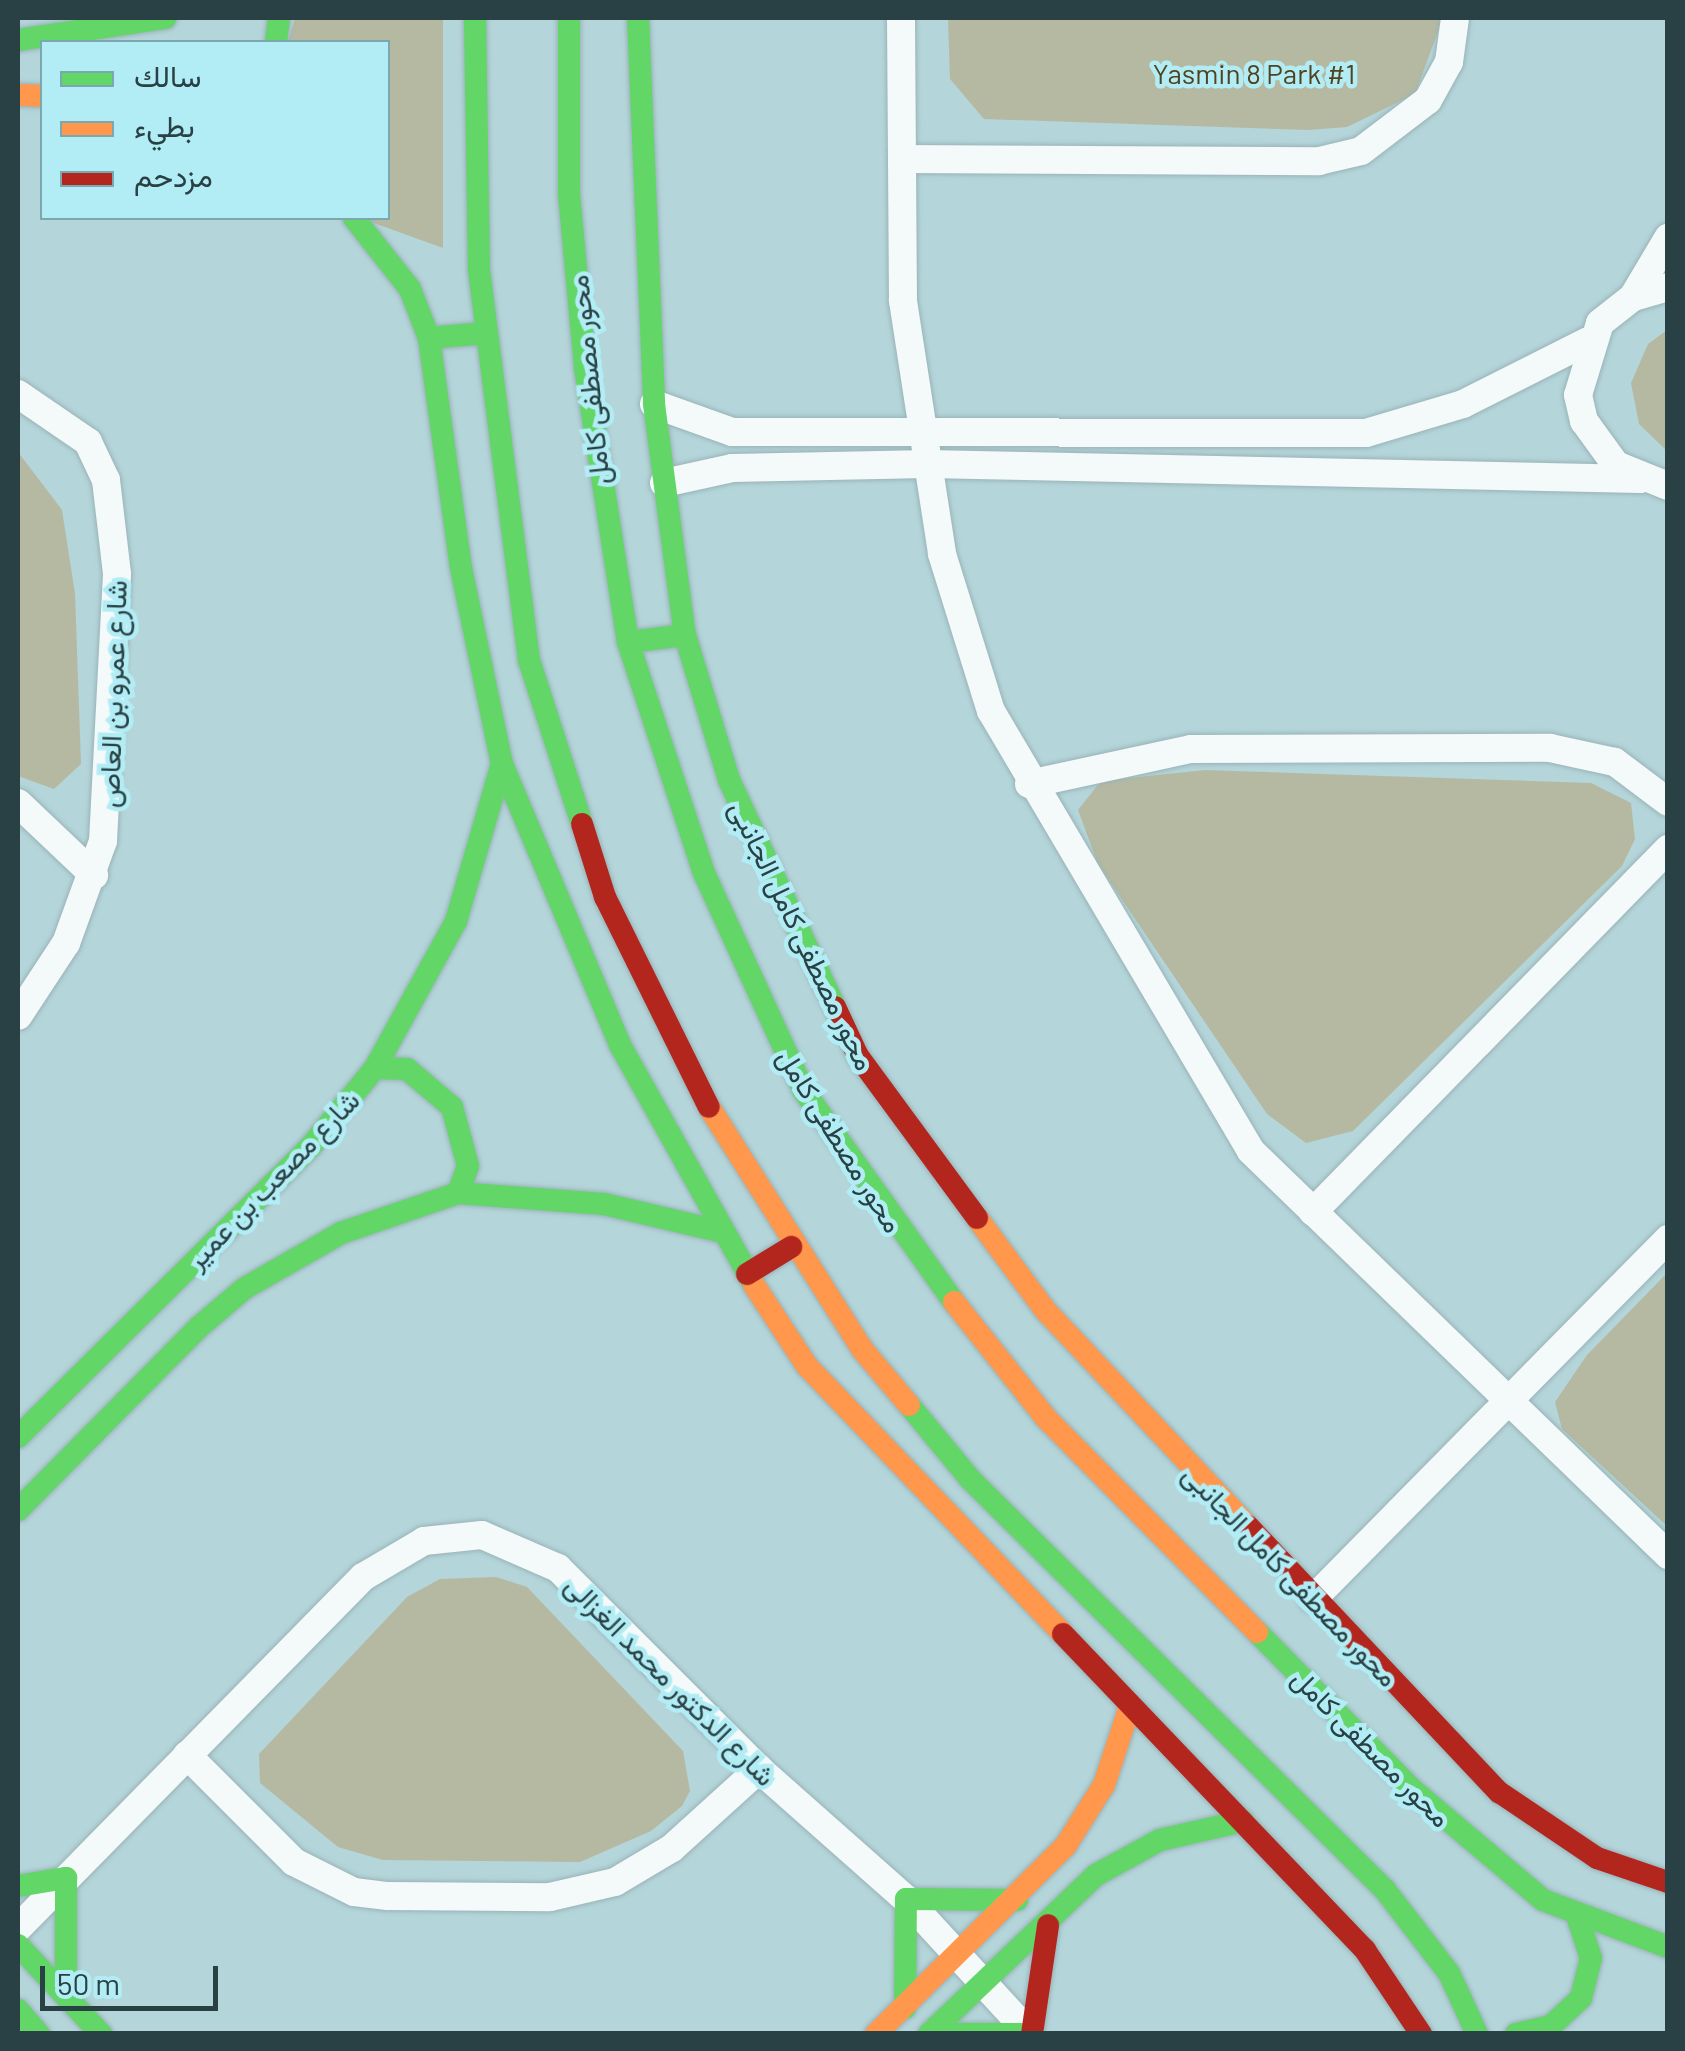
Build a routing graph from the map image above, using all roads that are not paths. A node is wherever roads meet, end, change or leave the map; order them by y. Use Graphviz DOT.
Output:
graph roads {
  1 [pos="164,18"];
  2 [pos="475,18"];
  3 [pos="569,18"];
  4 [pos="638,18"];
  5 [pos="901,18"];
  6 [pos="1455,18"];
  7 [pos="18,40"];
  8 [pos="902,159"];
  9 [pos="356,220"];
  10 [pos="1668,238"];
  11 [pos="1668,287"];
  12 [pos="1633,297"];
  13 [pos="486,333"];
  14 [pos="430,338"];
  15 [pos="1588,342"];
  16 [pos="18,394"];
  17 [pos="654,404"];
  18 [pos="923,434"];
  19 [pos="928,464"];
  20 [pos="1640,479"];
  21 [pos="664,483"];
  22 [pos="1668,486"];
  23 [pos="685,634"];
  24 [pos="628,642"];
  25 [pos="502,764"];
  26 [pos="1029,784"];
  27 [pos="1668,802"];
  28 [pos="18,803"];
  29 [pos="1668,848"];
  30 [pos="94,875"];
  31 [pos="18,1016"];
  32 [pos="375,1068"];
  33 [pos="458,1193"];
  34 [pos="1313,1212"];
  35 [pos="719,1230"];
  36 [pos="1668,1239"];
  37 [pos="791,1247"];
  38 [pos="747,1274"];
  39 [pos="1506,1403"];
  40 [pos="18,1437"];
  41 [pos="18,1510"];
  42 [pos="1668,1555"];
  43 [pos="1313,1599"];
  44 [pos="1129,1709"];
  45 [pos="187,1755"];
  46 [pos="759,1769"];
  47 [pos="1244,1821"];
  48 [pos="66,1878"];
  49 [pos="1668,1882"];
  50 [pos="18,1886"];
  51 [pos="906,1899"];
  52 [pos="1017,1900"];
  53 [pos="1578,1919"];
  54 [pos="1048,1925"];
  55 [pos="18,1928"];
  56 [pos="18,1945"];
  57 [pos="1668,1947"];
  58 [pos="958,1955"];
  59 [pos="982,1985"];
  60 [pos="66,1995"];
  61 [pos="905,2008"];
  62 [pos="18,2010"];
  63 [pos="1475,2026"];
  64 [pos="39,2034"];
  65 [pos="102,2034"];
  66 [pos="876,2034"];
  67 [pos="929,2034"];
  68 [pos="958,2034"];
  69 [pos="1021,2034"];
  70 [pos="1031,2034"];
  71 [pos="1422,2034"];
  72 [pos="1513,2034"];
  1 -- 7 [label="street"];
  2 -- 13 [label="street"];
  3 -- 24 [label="street, محور مصطفى كامل"];
  4 -- 17 [label="street, محور مصطفى كامل الجانبى"];
  5 -- 8 [label="street"];
  6 -- 8 [label="street"];
  8 -- 18 [label="street"];
  9 -- 14 [label="street"];
  10 -- 12 [label="street"];
  11 -- 12 [label="street"];
  12 -- 15 [label="street"];
  13 -- 14 [label="street"];
  13 -- 37 [label="street"];
  14 -- 25 [label="street"];
  15 -- 18 [label="street"];
  15 -- 20 [label="street"];
  16 -- 30 [label="street, شارع عمرو بن العاص"];
  17 -- 18 [label="street"];
  17 -- 21 [label="street, محور مصطفى كامل الجانبى"];
  18 -- 19 [label="street"];
  19 -- 20 [label="street"];
  19 -- 21 [label="street"];
  19 -- 26 [label="street"];
  20 -- 22 [label="street"];
  21 -- 23 [label="street, محور مصطفى كامل الجانبى"];
  23 -- 24 [label="street"];
  23 -- 43 [label="street, محور مصطفى كامل الجانبى"];
  24 -- 53 [label="street, محور مصطفى كامل"];
  25 -- 32 [label="street, شارع مصعب بن عمير"];
  25 -- 35 [label="street"];
  26 -- 27 [label="street"];
  26 -- 34 [label="street"];
  28 -- 30 [label="street"];
  29 -- 34 [label="street"];
  30 -- 31 [label="street, شارع عمرو بن العاص"];
  32 -- 33 [label="street"];
  32 -- 40 [label="street, شارع مصعب بن عمير"];
  33 -- 35 [label="street, شارع مصعب بن عمير"];
  33 -- 41 [label="street, شارع مصعب بن عمير"];
  34 -- 39 [label="street"];
  35 -- 38 [label="street"];
  36 -- 39 [label="street"];
  37 -- 38 [label="street"];
  37 -- 63 [label="street"];
  38 -- 44 [label="street"];
  39 -- 42 [label="street"];
  39 -- 43 [label="street"];
  43 -- 49 [label="street, محور مصطفى كامل الجانبى"];
  44 -- 47 [label="street"];
  44 -- 52 [label="street"];
  45 -- 46 [label="street"];
  45 -- 46 [label="street, شارع الدكتور محمد الغزالى"];
  45 -- 48 [label="street, شارع الدكتور محمد الغزالى"];
  46 -- 51 [label="street, شارع الدكتور محمد الغزالى"];
  47 -- 54 [label="street"];
  47 -- 71 [label="street"];
  48 -- 50 [label="street"];
  48 -- 55 [label="street, شارع الدكتور محمد الغزالى"];
  48 -- 60 [label="street"];
  51 -- 52 [label="street"];
  51 -- 58 [label="street, شارع الدكتور محمد الغزالى"];
  51 -- 61 [label="street"];
  52 -- 58 [label="street"];
  53 -- 57 [label="street, محور مصطفى كامل"];
  53 -- 72 [label="street"];
  54 -- 59 [label="street"];
  54 -- 70 [label="street"];
  56 -- 60 [label="street"];
  58 -- 59 [label="street, شارع الدكتور محمد الغزالى"];
  58 -- 61 [label="street"];
  59 -- 67 [label="street"];
  59 -- 70 [label="street, شارع الدكتور محمد الغزالى"];
  60 -- 65 [label="street"];
  61 -- 66 [label="street"];
  62 -- 64 [label="street"];
  63 -- 72 [label="street"];
  68 -- 69 [label="street"];
}
